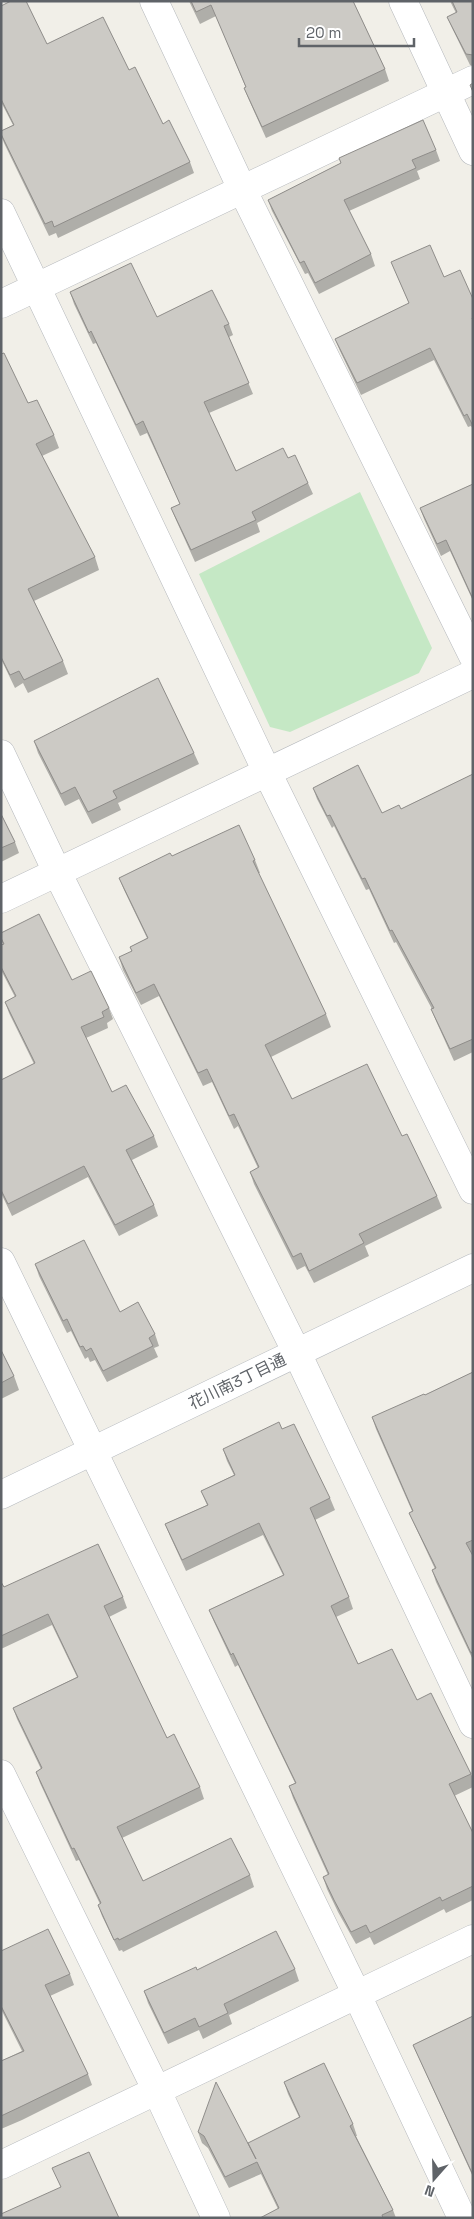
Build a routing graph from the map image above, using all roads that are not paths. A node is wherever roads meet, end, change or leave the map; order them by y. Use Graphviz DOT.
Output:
graph roads {
  1 [pos="154,1"];
  2 [pos="403,1"];
  3 [pos="473,80"];
  4 [pos="445,94"];
  5 [pos="473,151"];
  6 [pos="242,190"];
  7 [pos="1,213"];
  8 [pos="36,287"];
  9 [pos="1,304"];
  10 [pos="473,656"];
  11 [pos="473,674"];
  12 [pos="1,754"];
  13 [pos="267,772"];
  14 [pos="57,872"];
  15 [pos="1,899"];
  16 [pos="473,1190"];
  17 [pos="1,1262"];
  18 [pos="473,1268"];
  19 [pos="297,1352"];
  20 [pos="94,1450"];
  21 [pos="1,1494"];
  22 [pos="473,1724"];
  23 [pos="1,1774"];
  24 [pos="473,1939"];
  25 [pos="356,1995"];
  26 [pos="156,2091"];
  27 [pos="1,2165"];
  28 [pos="216,2218"];
  29 [pos="462,2218"];
  1 -- 6 [label="street"];
  2 -- 4 [label="street"];
  3 -- 4 [label="street"];
  4 -- 5 [label="street"];
  4 -- 6 [label="street"];
  6 -- 8 [label="street"];
  6 -- 10 [label="street"];
  7 -- 8 [label="street"];
  8 -- 9 [label="street"];
  8 -- 13 [label="street"];
  11 -- 13 [label="street"];
  12 -- 14 [label="street"];
  13 -- 14 [label="street"];
  13 -- 16 [label="street"];
  14 -- 15 [label="street"];
  14 -- 19 [label="street"];
  17 -- 20 [label="street"];
  18 -- 19 [label="street, 花川南3丁目通"];
  19 -- 20 [label="street, 花川南3丁目通"];
  19 -- 22 [label="street"];
  20 -- 21 [label="street, 花川南3丁目通"];
  20 -- 25 [label="street"];
  23 -- 26 [label="street"];
  24 -- 25 [label="street"];
  25 -- 26 [label="street"];
  25 -- 29 [label="street"];
  26 -- 27 [label="street"];
  26 -- 28 [label="street"];
}
